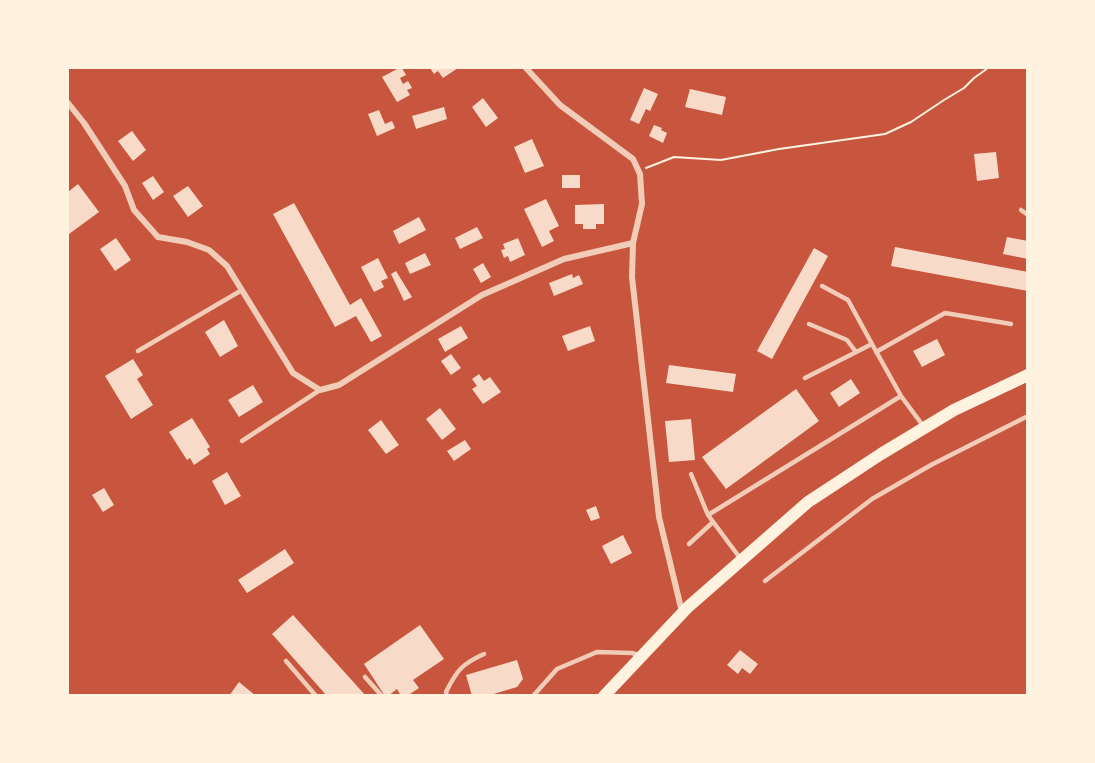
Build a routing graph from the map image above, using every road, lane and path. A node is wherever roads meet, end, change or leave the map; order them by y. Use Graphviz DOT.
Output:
graph roads {
  1 [pos="526,68"];
  2 [pos="987,68"];
  3 [pos="68,103"];
  4 [pos="640,174"];
  5 [pos="1022,210"];
  6 [pos="1028,215"];
  7 [pos="633,243"];
  8 [pos="822,286"];
  9 [pos="242,290"];
  10 [pos="809,324"];
  11 [pos="1011,324"];
  12 [pos="872,344"];
  13 [pos="138,351"];
  14 [pos="856,352"];
  15 [pos="876,352"];
  16 [pos="1028,375"];
  17 [pos="805,378"];
  18 [pos="320,390"];
  19 [pos="902,396"];
  20 [pos="1028,416"];
  21 [pos="925,429"];
  22 [pos="242,441"];
  23 [pos="691,474"];
  24 [pos="708,515"];
  25 [pos="713,522"];
  26 [pos="689,544"];
  27 [pos="742,560"];
  28 [pos="765,581"];
  29 [pos="682,613"];
  30 [pos="484,654"];
  31 [pos="642,656"];
  32 [pos="286,661"];
  33 [pos="365,677"];
  34 [pos="316,696"];
  35 [pos="382,696"];
  36 [pos="447,696"];
  37 [pos="534,696"];
  38 [pos="604,696"];
  1 -- 4 [label="street"];
  2 -- 4 [label="path"];
  3 -- 9 [label="street"];
  4 -- 7 [label="street"];
  5 -- 6 [label="lane"];
  7 -- 18 [label="street"];
  7 -- 29 [label="street"];
  8 -- 12 [label="lane"];
  9 -- 13 [label="lane"];
  9 -- 18 [label="street"];
  10 -- 14 [label="lane"];
  11 -- 15 [label="lane"];
  12 -- 14 [label="lane"];
  12 -- 15 [label="lane"];
  14 -- 17 [label="lane"];
  15 -- 19 [label="lane"];
  16 -- 21 [label="main road"];
  18 -- 22 [label="lane"];
  19 -- 21 [label="lane"];
  19 -- 24 [label="lane"];
  20 -- 28 [label="lane"];
  21 -- 27 [label="main road"];
  23 -- 24 [label="lane"];
  24 -- 25 [label="lane"];
  25 -- 26 [label="lane"];
  25 -- 27 [label="lane"];
  27 -- 29 [label="main road"];
  29 -- 31 [label="main road"];
  30 -- 36 [label="lane"];
  31 -- 37 [label="lane"];
  31 -- 38 [label="main road"];
  32 -- 34 [label="lane"];
  33 -- 35 [label="lane"];
}
